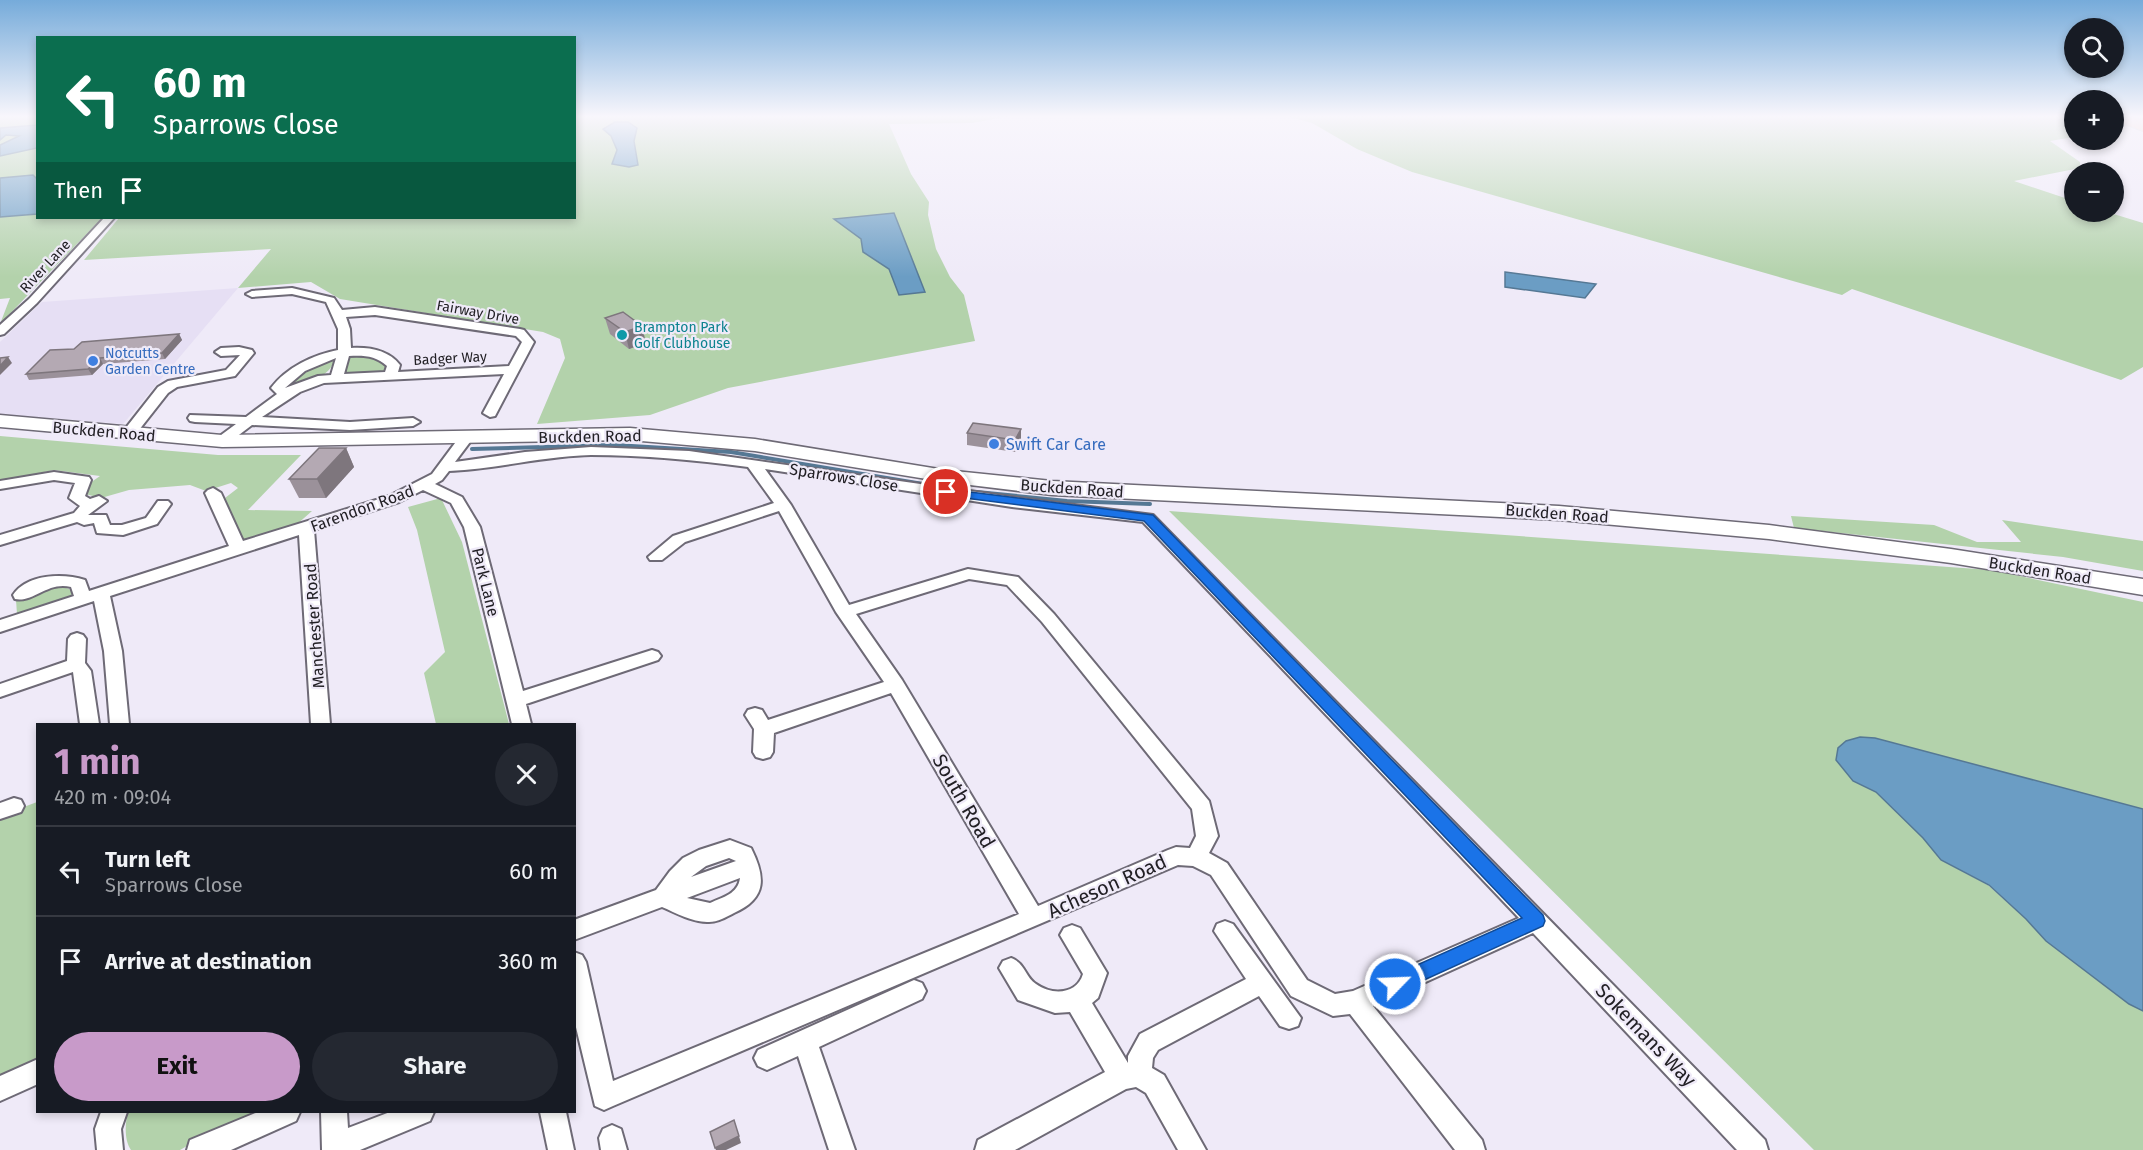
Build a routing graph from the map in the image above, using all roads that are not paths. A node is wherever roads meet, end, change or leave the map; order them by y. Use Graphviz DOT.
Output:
graph roads {
  1 [pos="108,219"];
  2 [pos="250,294"];
  3 [pos="339,314"];
  4 [pos="0,331"];
  5 [pos="221,352"];
  6 [pos="344,353"];
  7 [pos="514,370"];
  8 [pos="389,376"];
  9 [pos="337,377"];
  10 [pos="284,394"];
  11 [pos="490,413"];
  12 [pos="195,418"];
  13 [pos="0,421"];
  14 [pos="250,421"];
  15 [pos="413,422"];
  16 [pos="130,432"];
  17 [pos="466,438"];
  18 [pos="222,441"];
  19 [pos="753,463"];
  20 [pos="447,467"];
  21 [pos="1,485"];
  22 [pos="425,485"];
  23 [pos="213,493"];
  24 [pos="163,504"];
  25 [pos="783,505"];
  26 [pos="89,507"];
  27 [pos="306,528"];
  28 [pos="0,540"];
  29 [pos="238,548"];
  30 [pos="656,557"];
  31 [pos="2143,587"];
  32 [pos="101,593"];
  33 [pos="21,596"];
  34 [pos="82,599"];
  35 [pos="845,612"];
  36 [pos="0,626"];
  37 [pos="77,639"];
  38 [pos="652,656"];
  39 [pos="76,664"];
  40 [pos="895,685"];
  41 [pos="0,691"];
  42 [pos="517,700"];
  43 [pos="90,723"];
  44 [pos="120,723"];
  45 [pos="321,723"];
  46 [pos="522,723"];
  47 [pos="763,752"];
  48 [pos="1196,857"];
  49 [pos="664,897"];
  50 [pos="1033,918"];
  51 [pos="1536,921"];
  52 [pos="576,929"];
  53 [pos="1225,931"];
  54 [pos="1072,935"];
  55 [pos="1011,968"];
  56 [pos="576,971"];
  57 [pos="1263,982"];
  58 [pos="914,991"];
  59 [pos="1077,1001"];
  60 [pos="1355,1002"];
  61 [pos="1289,1018"];
  62 [pos="804,1041"];
  63 [pos="767,1058"];
  64 [pos="36,1072"];
  65 [pos="1130,1076"];
  66 [pos="0,1089"];
  67 [pos="114,1113"];
  68 [pos="285,1113"];
  69 [pos="334,1113"];
  70 [pos="419,1113"];
  71 [pos="553,1113"];
  72 [pos="335,1149"];
  73 [pos="110,1150"];
  74 [pos="200,1150"];
  75 [pos="561,1150"];
  76 [pos="842,1150"];
  77 [pos="988,1150"];
  78 [pos="1193,1150"];
  79 [pos="1472,1150"];
  80 [pos="1755,1150"];
  1 -- 4 [label="street, River Lane"];
  2 -- 3 [label="street"];
  3 -- 6 [label="street"];
  3 -- 7 [label="street, Fairway Drive"];
  5 -- 16 [label="street"];
  6 -- 8 [label="street, Badger Way"];
  6 -- 9 [label="street"];
  6 -- 10 [label="street, Badger Way"];
  7 -- 8 [label="street, Badger Way"];
  7 -- 11 [label="street, Fairway Drive"];
  8 -- 9 [label="street, Badger Way"];
  9 -- 10 [label="street, Badger Way"];
  10 -- 14 [label="street, Badger Way"];
  12 -- 14 [label="street"];
  13 -- 16 [label="main road, Buckden Road"];
  14 -- 15 [label="street"];
  14 -- 18 [label="street, Badger Way"];
  16 -- 18 [label="main road, Buckden Road"];
  17 -- 18 [label="main road, Buckden Road"];
  17 -- 20 [label="street, Farendon Road"];
  17 -- 31 [label="main road, Buckden Road"];
  19 -- 20 [label="street"];
  19 -- 25 [label="street, South Road"];
  19 -- 51 [label="street, Sparrows Close"];
  20 -- 22 [label="street, Farendon Road"];
  21 -- 26 [label="street"];
  22 -- 27 [label="street, Farendon Road"];
  22 -- 42 [label="street, Park Lane"];
  23 -- 29 [label="street"];
  24 -- 26 [label="street"];
  25 -- 30 [label="street"];
  25 -- 35 [label="street, South Road"];
  26 -- 28 [label="street"];
  27 -- 29 [label="street, Farendon Road"];
  27 -- 45 [label="street, Manchester Road"];
  29 -- 32 [label="street, Farendon Road"];
  32 -- 34 [label="street, Farendon Road"];
  32 -- 44 [label="street"];
  33 -- 34 [label="street"];
  34 -- 36 [label="street, Farendon Road"];
  35 -- 40 [label="street, South Road"];
  35 -- 48 [label="street"];
  37 -- 39 [label="street"];
  38 -- 42 [label="street"];
  39 -- 41 [label="street"];
  39 -- 43 [label="street"];
  40 -- 47 [label="street"];
  40 -- 50 [label="street, South Road"];
  42 -- 46 [label="street, Park Lane"];
  48 -- 50 [label="street, Acheson Road"];
  48 -- 60 [label="street"];
  49 -- 49 [label="street"];
  49 -- 52 [label="street"];
  50 -- 56 [label="street, Acheson Road"];
  51 -- 60 [label="street"];
  51 -- 80 [label="street, Sokemans Way"];
  53 -- 57 [label="street"];
  54 -- 59 [label="street"];
  55 -- 59 [label="street"];
  57 -- 61 [label="street"];
  57 -- 65 [label="street"];
  58 -- 62 [label="street"];
  59 -- 65 [label="street"];
  60 -- 79 [label="street"];
  62 -- 63 [label="street"];
  62 -- 76 [label="street"];
  64 -- 66 [label="street"];
  65 -- 77 [label="street"];
  65 -- 78 [label="street"];
  67 -- 73 [label="street"];
  68 -- 74 [label="street"];
  69 -- 72 [label="street"];
  70 -- 72 [label="street"];
  71 -- 75 [label="street"];
}
